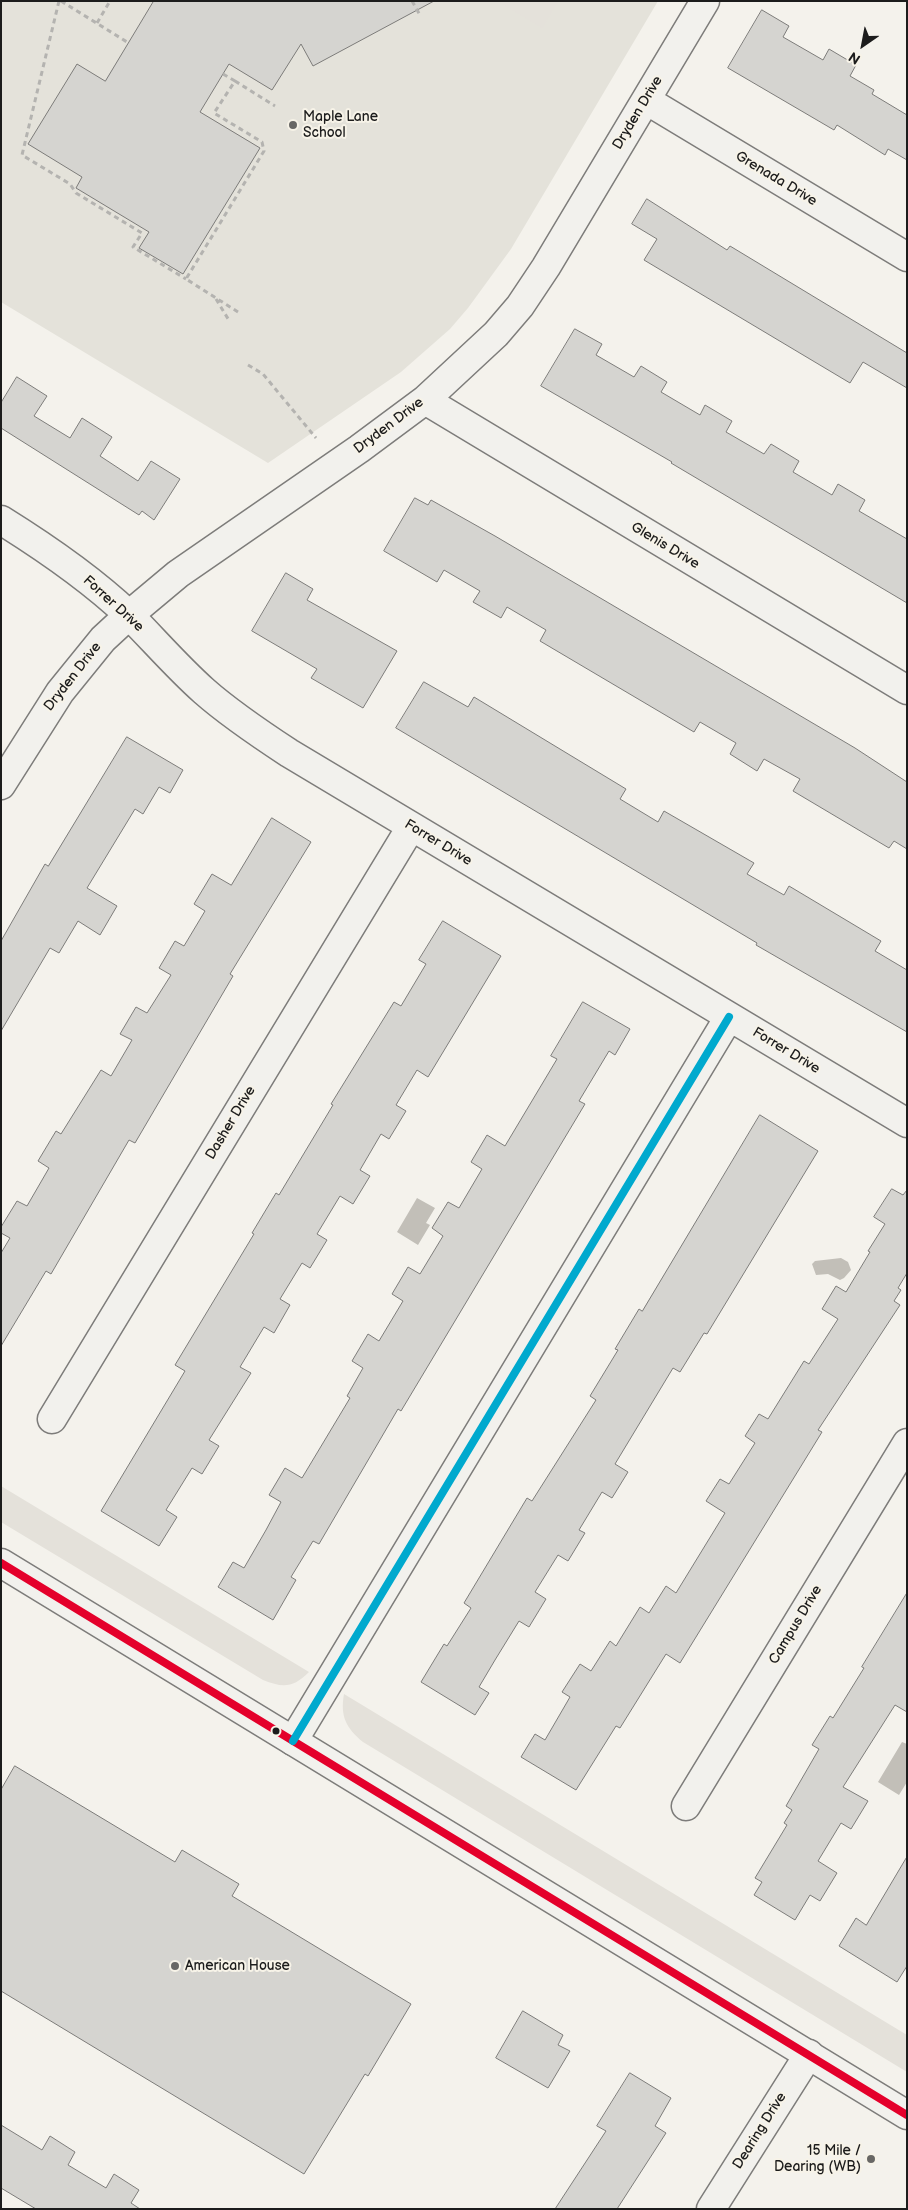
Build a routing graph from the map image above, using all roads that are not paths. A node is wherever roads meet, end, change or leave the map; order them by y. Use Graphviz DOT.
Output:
graph roads {
  1 [pos="705,1"];
  2 [pos="646,100"];
  3 [pos="907,257"];
  4 [pos="425,400"];
  5 [pos="1,520"];
  6 [pos="128,615"];
  7 [pos="907,690"];
  8 [pos="1,785"];
  9 [pos="411,826"];
  10 [pos="729,1017"];
  11 [pos="907,1123"];
  12 [pos="52,1420"];
  13 [pos="907,1443"];
  14 [pos="1,1563"];
  15 [pos="293,1741"];
  16 [pos="686,1806"];
  17 [pos="809,2054"];
  18 [pos="907,2114"];
  19 [pos="711,2209"];
  1 -- 2 [label="street, Dryden Drive"];
  2 -- 3 [label="street, Grenada Drive"];
  2 -- 4 [label="street, Dryden Drive"];
  4 -- 6 [label="street, Dryden Drive"];
  4 -- 7 [label="street, Glenis Drive"];
  5 -- 6 [label="street, Forrer Drive"];
  6 -- 8 [label="street, Dryden Drive"];
  6 -- 9 [label="street, Forrer Drive"];
  9 -- 10 [label="street, Forrer Drive"];
  9 -- 12 [label="street, Dasher Drive"];
  10 -- 11 [label="street, Forrer Drive"];
  10 -- 15 [label="street"];
  13 -- 16 [label="street, Campus Drive"];
  14 -- 15 [label="street"];
  15 -- 17 [label="street"];
  17 -- 18 [label="street"];
  17 -- 19 [label="street, Dearing Drive"];
}
